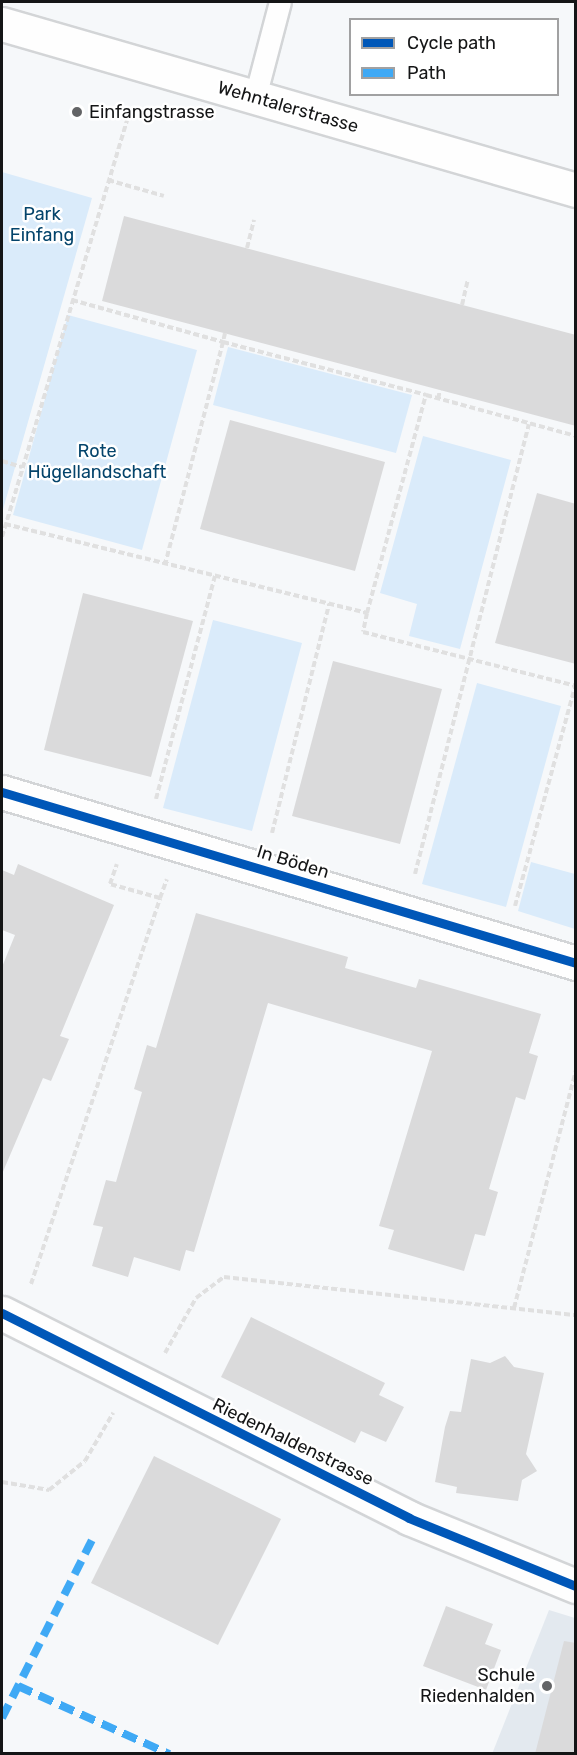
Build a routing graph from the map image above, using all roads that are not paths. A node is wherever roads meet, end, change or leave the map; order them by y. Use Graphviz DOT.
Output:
graph roads {
  1 [pos="280,2"];
  2 [pos="2,24"];
  3 [pos="255,97"];
  4 [pos="576,190"];
  5 [pos="2,792"];
  6 [pos="576,963"];
  7 [pos="2,1313"];
  8 [pos="576,1586"];
  1 -- 3 [label="lane"];
  2 -- 3 [label="street, Wehntalerstrasse"];
  3 -- 4 [label="street, Wehntalerstrasse"];
  5 -- 6 [label="street, In Böden"];
  7 -- 8 [label="street, Riedenhaldenstrasse"];
}
